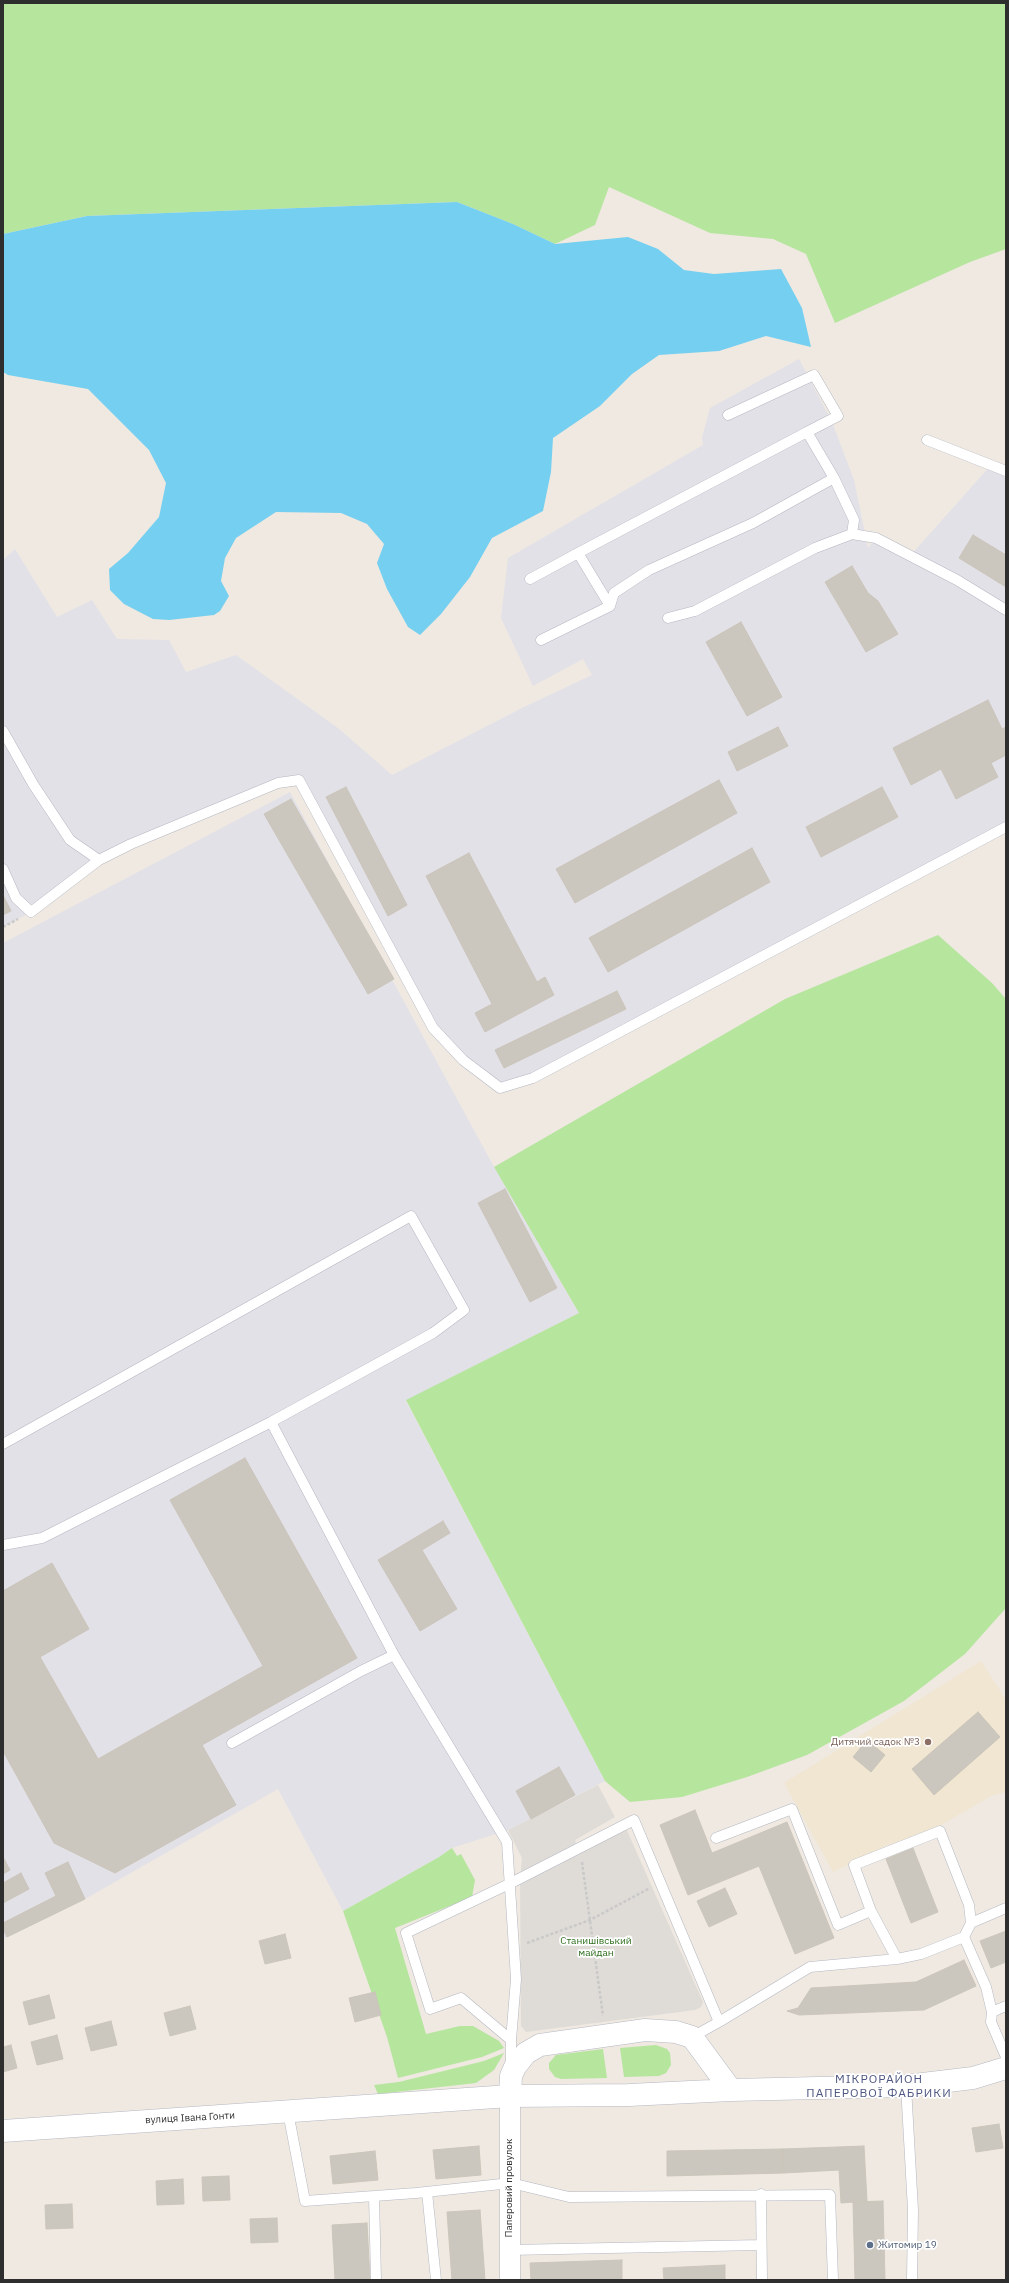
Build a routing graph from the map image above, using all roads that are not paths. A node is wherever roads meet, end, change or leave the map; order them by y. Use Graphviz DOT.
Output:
graph roads {
  1 [pos="728,415"];
  2 [pos="807,432"];
  3 [pos="927,440"];
  4 [pos="1006,471"];
  5 [pos="834,478"];
  6 [pos="852,534"];
  7 [pos="578,553"];
  8 [pos="530,579"];
  9 [pos="610,606"];
  10 [pos="1006,610"];
  11 [pos="668,618"];
  12 [pos="541,640"];
  13 [pos="3,731"];
  14 [pos="1006,827"];
  15 [pos="99,860"];
  16 [pos="3,870"];
  17 [pos="271,1422"];
  18 [pos="3,1444"];
  19 [pos="3,1545"];
  20 [pos="394,1655"];
  21 [pos="232,1743"];
  22 [pos="716,1838"];
  23 [pos="509,1884"];
  24 [pos="1006,1908"];
  25 [pos="871,1911"];
  26 [pos="970,1923"];
  27 [pos="964,1937"];
  28 [pos="897,1959"];
  29 [pos="1006,2006"];
  30 [pos="992,2012"];
  31 [pos="719,2022"];
  32 [pos="692,2037"];
  33 [pos="511,2040"];
  34 [pos="1006,2057"];
  35 [pos="1006,2068"];
  36 [pos="511,2086"];
  37 [pos="906,2086"];
  38 [pos="731,2090"];
  39 [pos="288,2112"];
  40 [pos="3,2131"];
  41 [pos="511,2183"];
  42 [pos="427,2192"];
  43 [pos="761,2194"];
  44 [pos="374,2196"];
  45 [pos="761,2245"];
  46 [pos="509,2250"];
  47 [pos="376,2280"];
  48 [pos="436,2280"];
  49 [pos="510,2280"];
  50 [pos="762,2280"];
  51 [pos="833,2280"];
  52 [pos="912,2280"];
  1 -- 2 [label="lane"];
  2 -- 5 [label="lane"];
  2 -- 7 [label="lane"];
  3 -- 4 [label="lane"];
  5 -- 6 [label="lane"];
  5 -- 9 [label="lane"];
  6 -- 10 [label="lane"];
  6 -- 11 [label="lane"];
  7 -- 8 [label="lane"];
  7 -- 9 [label="lane"];
  9 -- 12 [label="lane"];
  13 -- 15 [label="lane"];
  14 -- 15 [label="lane"];
  15 -- 16 [label="lane"];
  17 -- 18 [label="lane"];
  17 -- 19 [label="lane"];
  17 -- 20 [label="lane"];
  20 -- 21 [label="lane"];
  20 -- 23 [label="lane"];
  22 -- 25 [label="lane"];
  23 -- 31 [label="lane"];
  23 -- 33 [label="lane"];
  23 -- 33 [label="lane"];
  24 -- 26 [label="lane"];
  25 -- 26 [label="lane"];
  25 -- 28 [label="lane"];
  26 -- 27 [label="lane"];
  27 -- 28 [label="lane"];
  27 -- 30 [label="lane"];
  28 -- 31 [label="lane"];
  29 -- 30 [label="lane"];
  30 -- 34 [label="lane"];
  31 -- 32 [label="lane"];
  32 -- 36 [label="street"];
  32 -- 38 [label="street"];
  33 -- 36 [label="lane"];
  35 -- 37 [label="street"];
  36 -- 38 [label="street"];
  36 -- 39 [label="street, вулиця Івана Гонти"];
  36 -- 41 [label="street, Паперовий провулок"];
  37 -- 38 [label="street"];
  37 -- 52 [label="lane"];
  39 -- 40 [label="street, вулиця Івана Гонти"];
  39 -- 44 [label="lane"];
  41 -- 42 [label="lane"];
  41 -- 43 [label="lane"];
  41 -- 46 [label="street, Паперовий провулок"];
  42 -- 44 [label="lane"];
  42 -- 48 [label="lane"];
  43 -- 45 [label="lane"];
  43 -- 51 [label="lane"];
  44 -- 47 [label="lane"];
  45 -- 46 [label="lane"];
  45 -- 50 [label="lane"];
  46 -- 49 [label="street, Паперовий провулок"];
}
